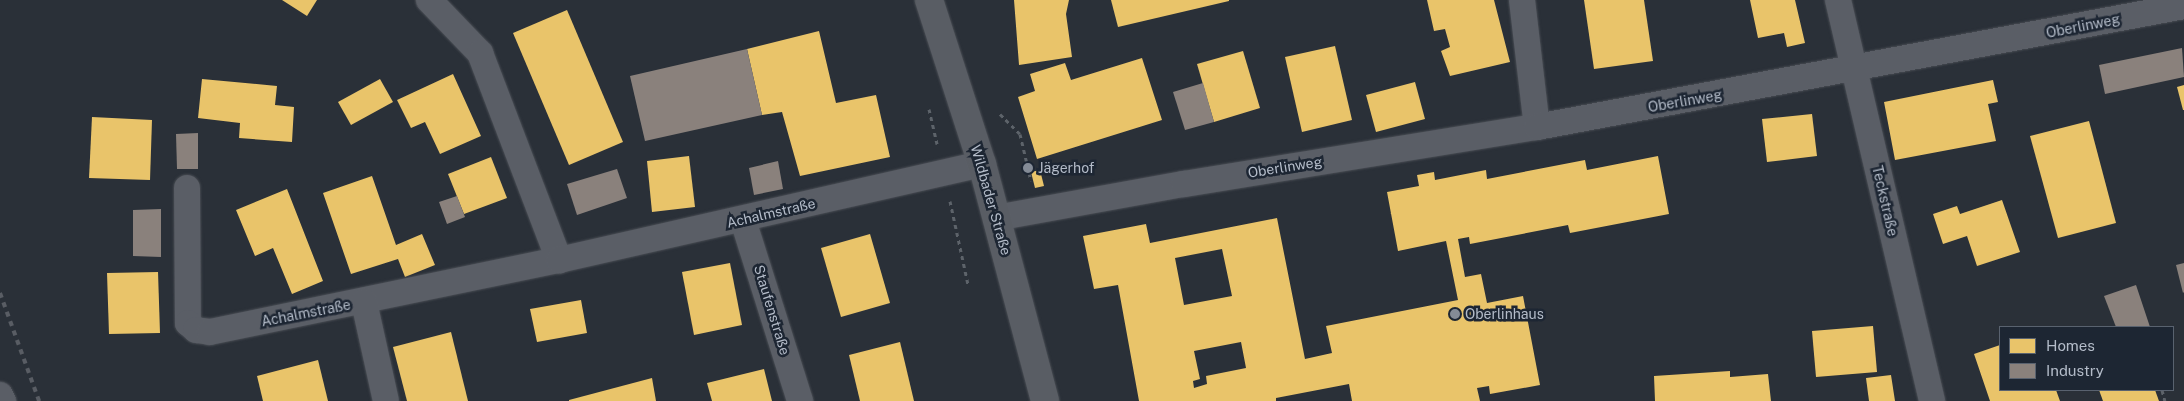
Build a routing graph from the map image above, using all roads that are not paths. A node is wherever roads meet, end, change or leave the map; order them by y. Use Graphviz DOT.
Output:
graph roads {
  1 [pos="429,0"];
  2 [pos="930,0"];
  3 [pos="1522,0"];
  4 [pos="1838,0"];
  5 [pos="2184,6"];
  6 [pos="1854,70"];
  7 [pos="1537,127"];
  8 [pos="982,164"];
  9 [pos="187,188"];
  10 [pos="996,218"];
  11 [pos="743,220"];
  12 [pos="559,260"];
  13 [pos="364,302"];
  14 [pos="0,395"];
  15 [pos="2,401"];
  16 [pos="386,401"];
  17 [pos="800,401"];
  18 [pos="1045,401"];
  19 [pos="1932,401"];
  1 -- 12 [label="street"];
  2 -- 8 [label="main road, Wildbader Straße"];
  3 -- 7 [label="street"];
  4 -- 6 [label="street, Teckstraße"];
  5 -- 6 [label="street, Oberlinweg"];
  6 -- 7 [label="street, Oberlinweg"];
  6 -- 19 [label="street, Teckstraße"];
  7 -- 10 [label="street, Oberlinweg"];
  8 -- 10 [label="main road, Wildbader Straße"];
  8 -- 11 [label="street, Achalmstraße"];
  9 -- 13 [label="street, Achalmstraße"];
  10 -- 18 [label="main road, Wildbader Straße"];
  11 -- 12 [label="street, Achalmstraße"];
  11 -- 17 [label="street, Staufenstraße"];
  12 -- 13 [label="street, Achalmstraße"];
  13 -- 16 [label="street"];
  14 -- 15 [label="street"];
}
